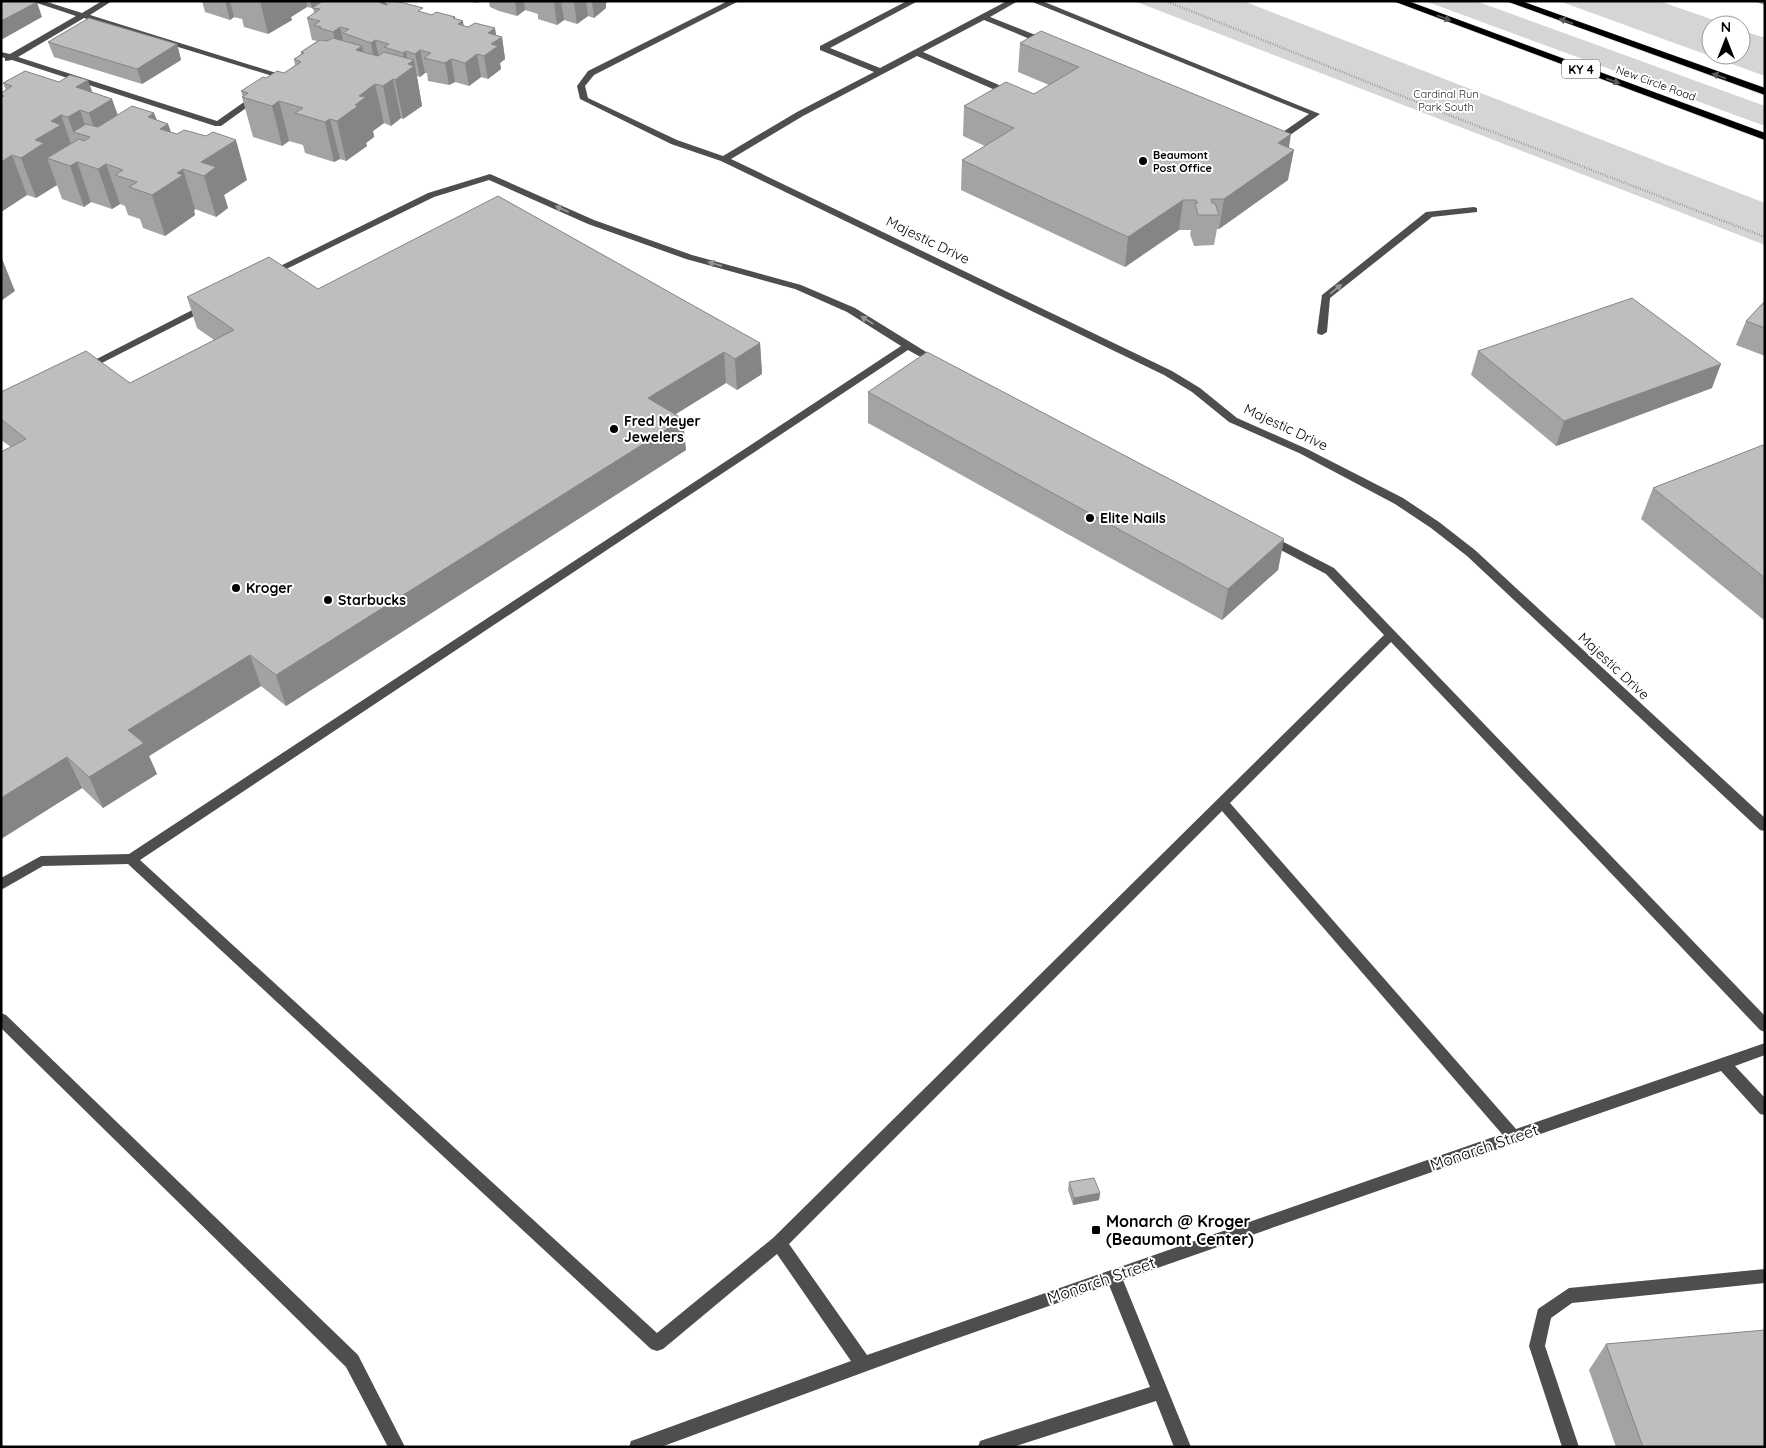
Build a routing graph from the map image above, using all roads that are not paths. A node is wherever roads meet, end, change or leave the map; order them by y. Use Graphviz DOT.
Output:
graph roads {
  1 [pos="35,1"];
  2 [pos="108,1"];
  3 [pos="735,1"];
  4 [pos="914,1"];
  5 [pos="1014,1"];
  6 [pos="1034,1"];
  7 [pos="1398,1"];
  8 [pos="1512,1"];
  9 [pos="83,16"];
  10 [pos="984,17"];
  11 [pos="1056,46"];
  12 [pos="916,52"];
  13 [pos="1,54"];
  14 [pos="11,57"];
  15 [pos="1,63"];
  16 [pos="879,71"];
  17 [pos="277,82"];
  18 [pos="1765,92"];
  19 [pos="262,93"];
  20 [pos="1025,99"];
  21 [pos="1262,130"];
  22 [pos="1765,137"];
  23 [pos="724,159"];
  24 [pos="1474,210"];
  25 [pos="263,277"];
  26 [pos="219,300"];
  27 [pos="1322,332"];
  28 [pos="908,346"];
  29 [pos="952,370"];
  30 [pos="78,372"];
  31 [pos="1259,533"];
  32 [pos="1392,635"];
  33 [pos="1222,802"];
  34 [pos="1765,826"];
  35 [pos="131,859"];
  36 [pos="1,885"];
  37 [pos="1,1020"];
  38 [pos="1765,1026"];
  39 [pos="1765,1049"];
  40 [pos="1724,1064"];
  41 [pos="1765,1109"];
  42 [pos="1514,1137"];
  43 [pos="780,1243"];
  44 [pos="1113,1276"];
  45 [pos="1765,1276"];
  46 [pos="864,1364"];
  47 [pos="1160,1392"];
  48 [pos="397,1447"];
  49 [pos="637,1447"];
  50 [pos="986,1447"];
  51 [pos="1183,1447"];
  52 [pos="1572,1447"];
  1 -- 9 [label="street"];
  2 -- 9 [label="street"];
  3 -- 23 [label="street, Majestic Drive"];
  4 -- 16 [label="street"];
  5 -- 10 [label="street"];
  6 -- 21 [label="street"];
  7 -- 22 [label="highway, New Circle Road / KY 4, one-way"];
  18 -- 8 [label="highway, one-way"];
  9 -- 14 [label="street"];
  9 -- 17 [label="street"];
  10 -- 11 [label="street"];
  10 -- 12 [label="street"];
  12 -- 16 [label="street"];
  12 -- 20 [label="street"];
  13 -- 14 [label="street"];
  14 -- 15 [label="street"];
  14 -- 19 [label="street"];
  16 -- 23 [label="street"];
  23 -- 34 [label="street, Majestic Drive"];
  27 -- 24 [label="street, one-way"];
  28 -- 25 [label="street, one-way"];
  26 -- 30 [label="street"];
  28 -- 29 [label="street"];
  28 -- 35 [label="street"];
  31 -- 32 [label="street"];
  32 -- 33 [label="street"];
  32 -- 38 [label="street"];
  33 -- 42 [label="street"];
  33 -- 43 [label="street"];
  35 -- 36 [label="street"];
  35 -- 43 [label="street"];
  37 -- 48 [label="street"];
  39 -- 40 [label="street, Monarch Street"];
  40 -- 41 [label="street"];
  40 -- 42 [label="street, Monarch Street"];
  42 -- 44 [label="street, Monarch Street"];
  43 -- 46 [label="street"];
  44 -- 46 [label="street, Monarch Street"];
  44 -- 47 [label="street"];
  45 -- 52 [label="street"];
  46 -- 49 [label="street, Monarch Street"];
  47 -- 50 [label="street"];
  47 -- 51 [label="street"];
}
